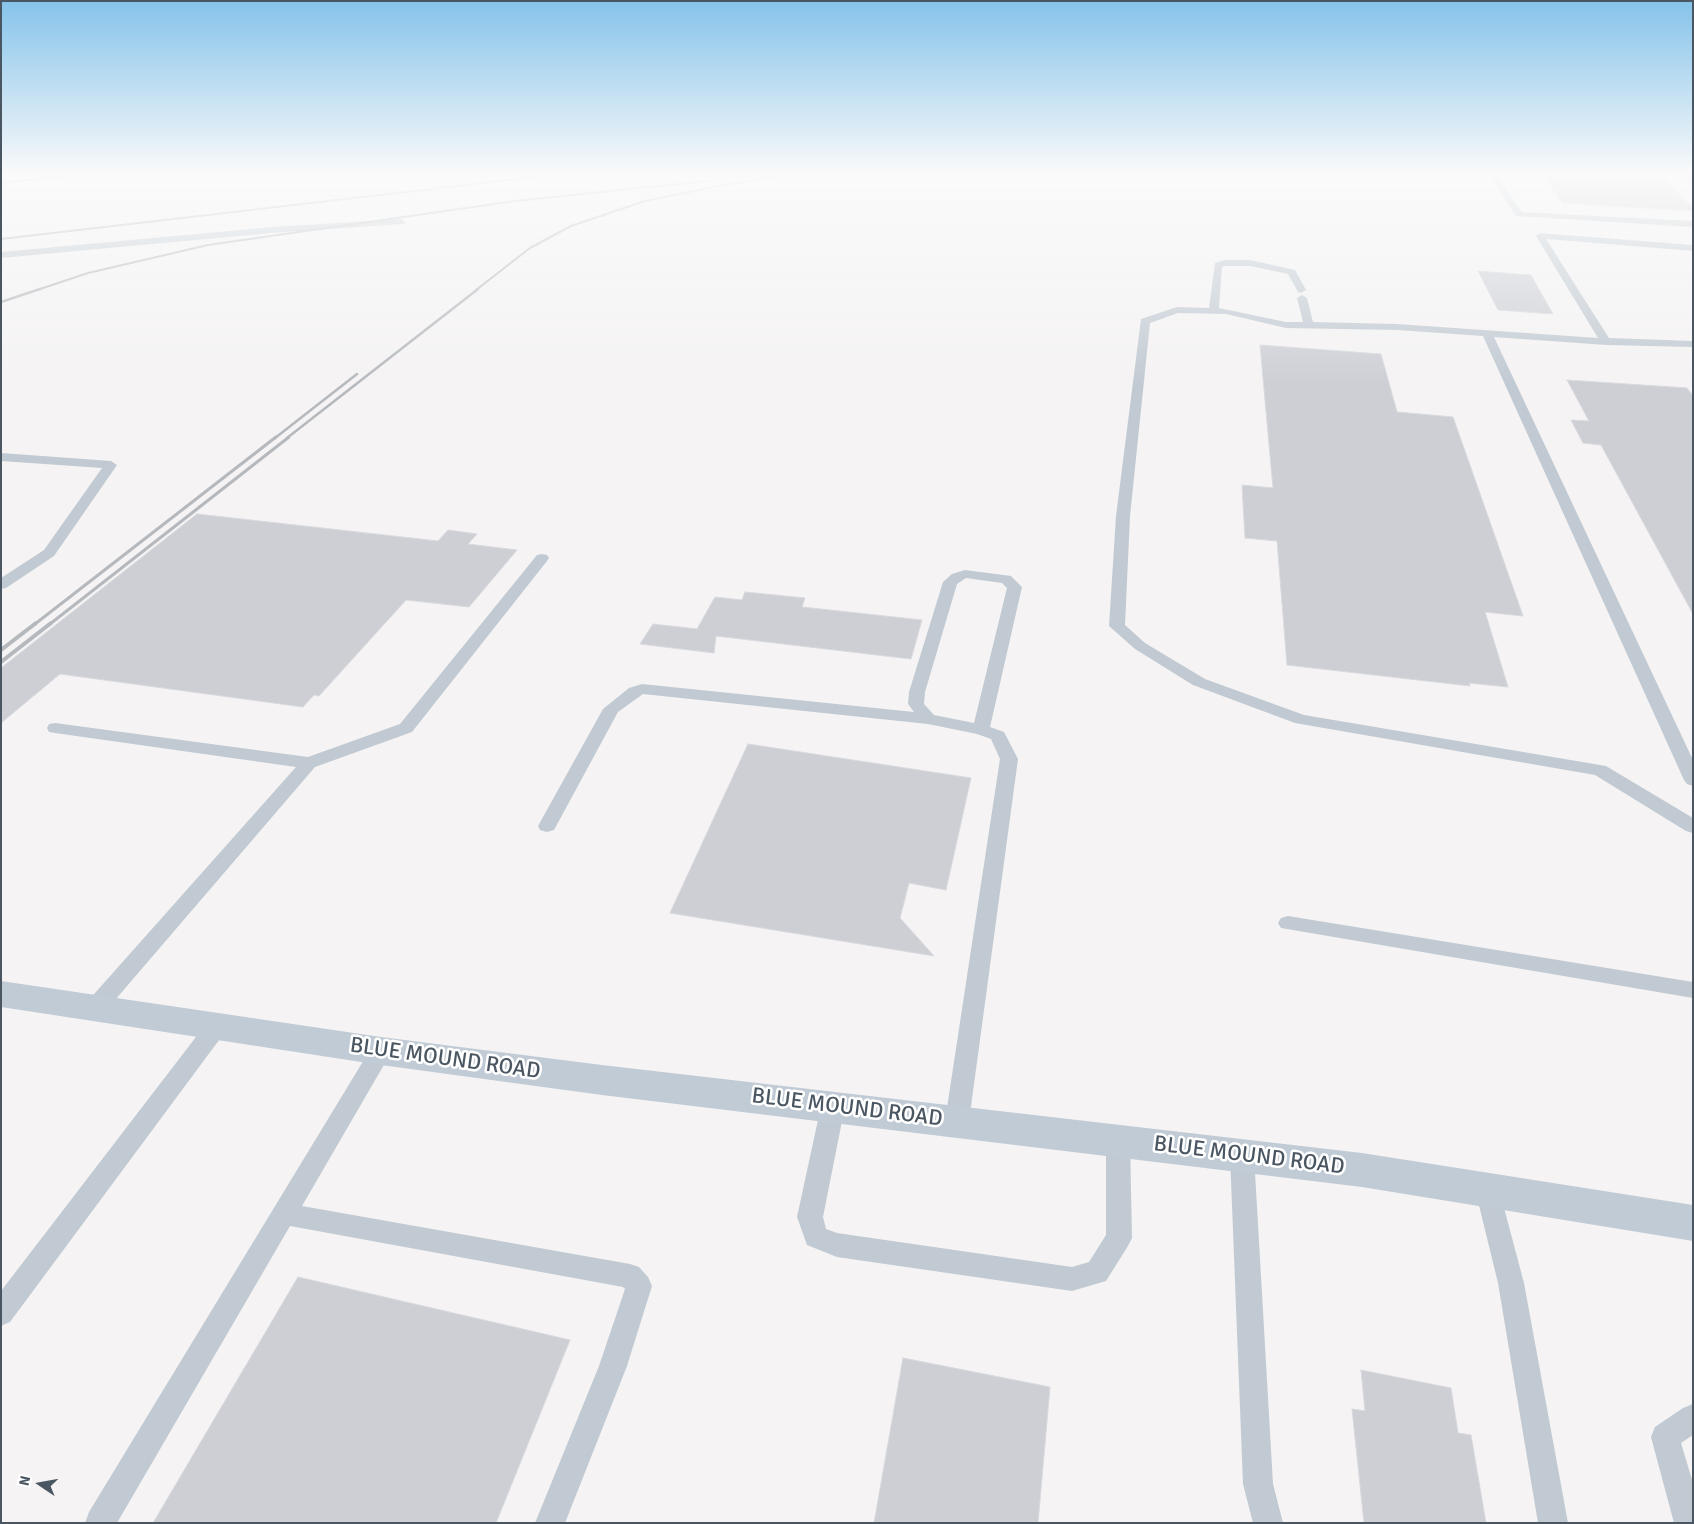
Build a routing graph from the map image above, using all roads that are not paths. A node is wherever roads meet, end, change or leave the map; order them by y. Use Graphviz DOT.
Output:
graph roads {
  1 [pos="130,243"];
  2 [pos="1544,243"];
  3 [pos="1631,243"];
  4 [pos="1693,248"];
  5 [pos="1,255"];
  6 [pos="1214,311"];
  7 [pos="1309,326"];
  8 [pos="1487,333"];
  9 [pos="1606,342"];
  10 [pos="1693,344"];
  11 [pos="1,457"];
  12 [pos="542,558"];
  13 [pos="1,585"];
  14 [pos="928,720"];
  15 [pos="55,728"];
  16 [pos="981,730"];
  17 [pos="309,763"];
  18 [pos="1693,780"];
  19 [pos="547,826"];
  20 [pos="1693,828"];
  21 [pos="1288,923"];
  22 [pos="1693,990"];
  23 [pos="1,994"];
  24 [pos="95,1008"];
  25 [pos="217,1026"];
  26 [pos="382,1051"];
  27 [pos="832,1106"];
  28 [pos="957,1121"];
  29 [pos="1118,1140"];
  30 [pos="1242,1155"];
  31 [pos="1487,1189"];
  32 [pos="285,1214"];
  33 [pos="1693,1223"];
  34 [pos="1,1313"];
  35 [pos="1693,1418"];
  36 [pos="100,1523"];
  37 [pos="550,1523"];
  38 [pos="1268,1523"];
  39 [pos="1553,1523"];
  40 [pos="1689,1523"];
  1 -- 5 [label="lane"];
  2 -- 9 [label="lane"];
  3 -- 4 [label="lane"];
  6 -- 7 [label="lane"];
  6 -- 7 [label="lane"];
  6 -- 20 [label="lane"];
  7 -- 8 [label="lane"];
  8 -- 9 [label="lane"];
  8 -- 18 [label="lane"];
  9 -- 10 [label="lane"];
  11 -- 13 [label="lane"];
  12 -- 17 [label="lane"];
  14 -- 16 [label="lane"];
  14 -- 16 [label="lane"];
  14 -- 19 [label="lane"];
  15 -- 17 [label="lane"];
  16 -- 28 [label="lane"];
  17 -- 24 [label="lane"];
  21 -- 22 [label="lane"];
  23 -- 24 [label="main road, BLUE MOUND ROAD"];
  24 -- 25 [label="main road, BLUE MOUND ROAD"];
  25 -- 26 [label="main road, BLUE MOUND ROAD"];
  25 -- 34 [label="lane"];
  26 -- 27 [label="main road, BLUE MOUND ROAD"];
  26 -- 32 [label="lane"];
  27 -- 28 [label="main road, BLUE MOUND ROAD"];
  27 -- 29 [label="lane"];
  28 -- 29 [label="main road, BLUE MOUND ROAD"];
  29 -- 30 [label="main road, BLUE MOUND ROAD"];
  30 -- 31 [label="main road, BLUE MOUND ROAD"];
  30 -- 38 [label="lane"];
  31 -- 33 [label="main road, BLUE MOUND ROAD"];
  31 -- 39 [label="lane"];
  32 -- 36 [label="lane"];
  32 -- 37 [label="lane"];
  35 -- 40 [label="lane"];
}
